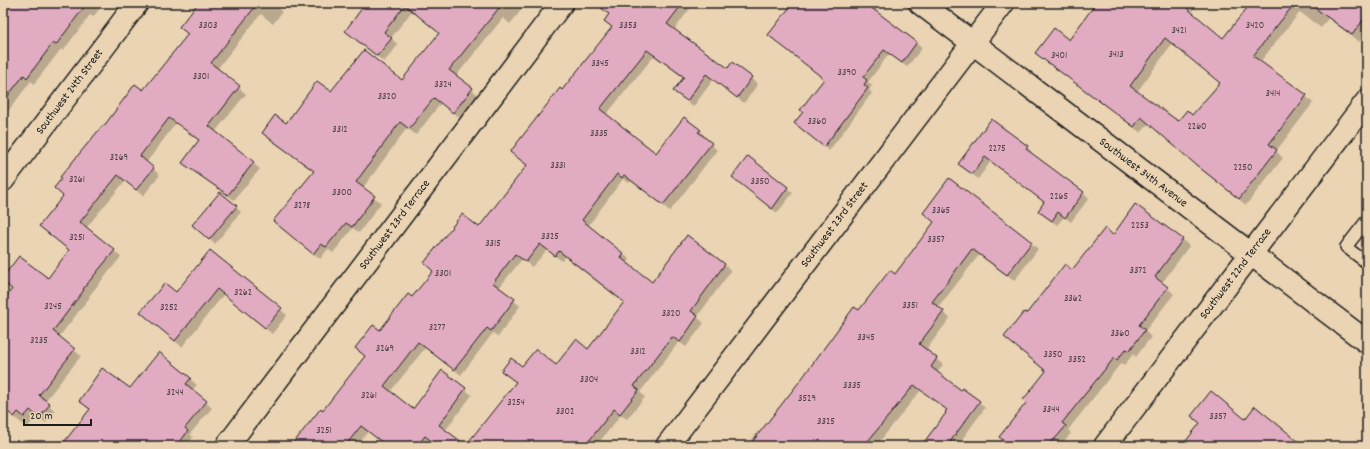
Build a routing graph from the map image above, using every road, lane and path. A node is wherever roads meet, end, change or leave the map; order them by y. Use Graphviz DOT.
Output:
graph roads {
  1 [pos="137,3"];
  2 [pos="562,3"];
  3 [pos="920,3"];
  4 [pos="1003,3"];
  5 [pos="973,44"];
  6 [pos="1367,101"];
  7 [pos="3,180"];
  8 [pos="1367,220"];
  9 [pos="1251,255"];
  10 [pos="1367,263"];
  11 [pos="1367,342"];
  12 [pos="227,446"];
  13 [pos="667,446"];
  14 [pos="1105,446"];
  1 -- 7 [label="street, Southwest 24th Street"];
  2 -- 12 [label="street, Southwest 23rd Terrace"];
  3 -- 5 [label="street, Southwest 34th Avenue"];
  4 -- 5 [label="street, Southwest 23rd Street"];
  5 -- 9 [label="street, Southwest 34th Avenue"];
  5 -- 13 [label="street, Southwest 23rd Street"];
  6 -- 9 [label="street, Southwest 22nd Terrace"];
  8 -- 10 [label="lane"];
  9 -- 11 [label="street, Southwest 34th Avenue"];
  9 -- 14 [label="street, Southwest 22nd Terrace"];
}
